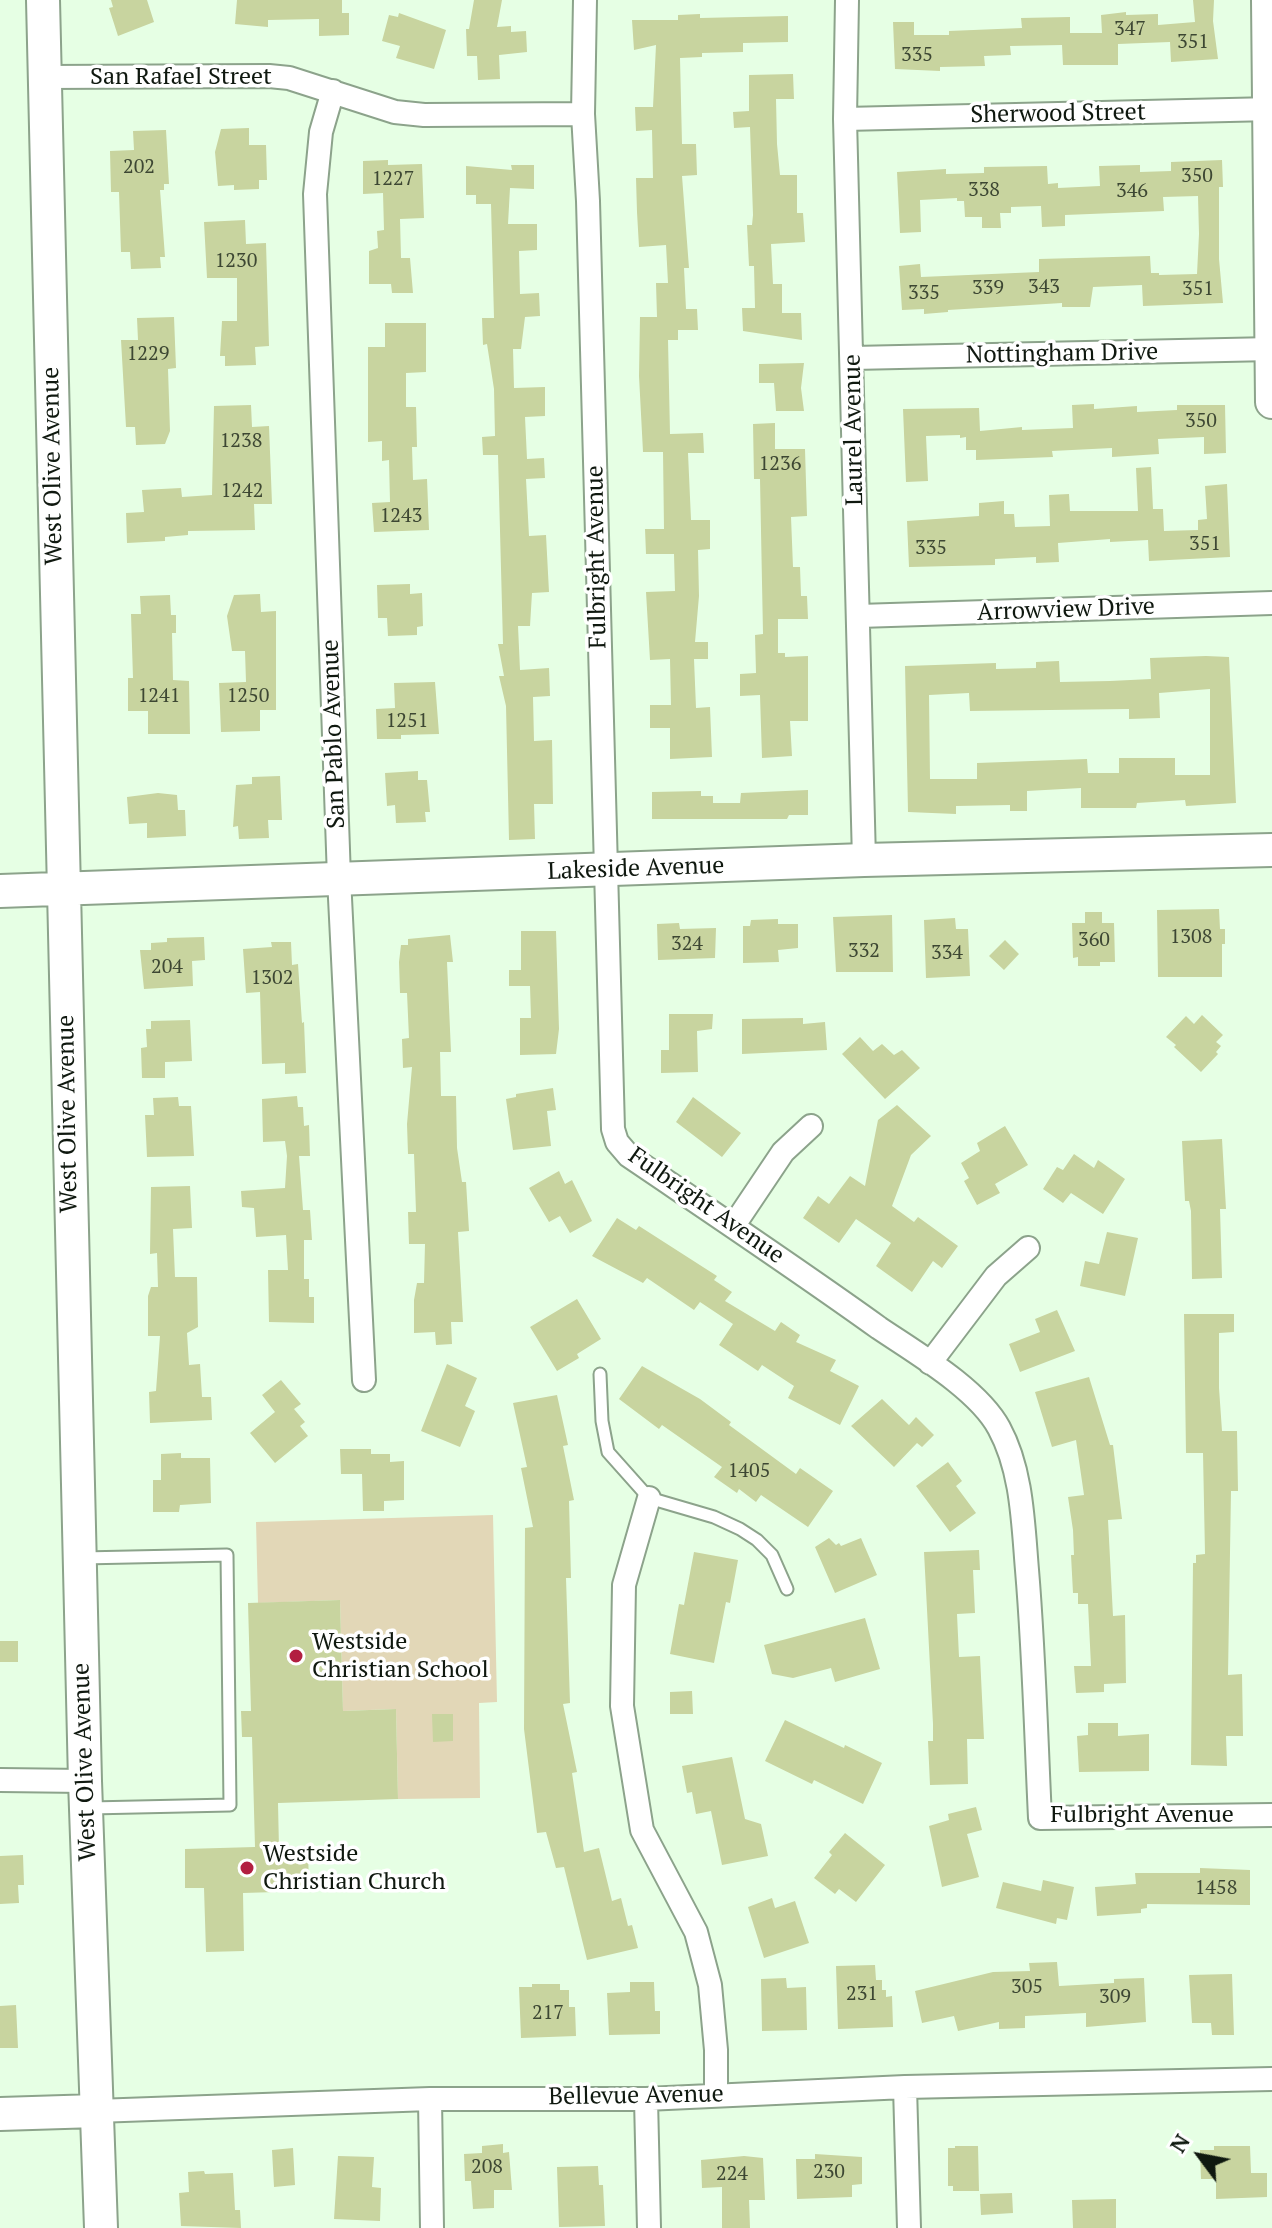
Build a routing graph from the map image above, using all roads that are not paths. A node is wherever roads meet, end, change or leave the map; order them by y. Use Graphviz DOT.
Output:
graph roads {
  1 [pos="43,0"];
  2 [pos="585,0"];
  3 [pos="847,0"];
  4 [pos="1268,0"];
  5 [pos="44,77"];
  6 [pos="333,91"];
  7 [pos="1270,109"];
  8 [pos="583,114"];
  9 [pos="845,119"];
  10 [pos="1271,349"];
  11 [pos="853,358"];
  12 [pos="1272,402"];
  13 [pos="1272,603"];
  14 [pos="859,616"];
  15 [pos="1272,850"];
  16 [pos="864,860"];
  17 [pos="605,870"];
  18 [pos="339,878"];
  19 [pos="62,890"];
  20 [pos="0,891"];
  21 [pos="811,1126"];
  22 [pos="734,1225"];
  23 [pos="1028,1248"];
  24 [pos="930,1363"];
  25 [pos="600,1374"];
  26 [pos="364,1380"];
  27 [pos="649,1498"];
  28 [pos="79,1558"];
  29 [pos="787,1589"];
  30 [pos="0,1780"];
  31 [pos="85,1794"];
  32 [pos="1272,1815"];
  33 [pos="1272,2079"];
  34 [pos="905,2087"];
  35 [pos="716,2094"];
  36 [pos="430,2099"];
  37 [pos="646,2099"];
  38 [pos="96,2111"];
  39 [pos="0,2114"];
  40 [pos="101,2228"];
  41 [pos="432,2228"];
  42 [pos="649,2228"];
  43 [pos="909,2228"];
  1 -- 5 [label="street, West Olive Avenue"];
  2 -- 8 [label="street"];
  3 -- 9 [label="street, Laurel Avenue"];
  4 -- 7 [label="street"];
  5 -- 6 [label="street, San Rafael Street"];
  5 -- 19 [label="street, West Olive Avenue"];
  6 -- 8 [label="street, San Rafael Street"];
  6 -- 18 [label="street, San Pablo Avenue"];
  7 -- 9 [label="street, Sherwood Street"];
  7 -- 10 [label="street"];
  8 -- 17 [label="street, Fulbright Avenue"];
  9 -- 11 [label="street, Laurel Avenue"];
  10 -- 11 [label="street, Nottingham Drive"];
  10 -- 12 [label="street"];
  11 -- 14 [label="street, Laurel Avenue"];
  13 -- 14 [label="street, Arrowview Drive"];
  14 -- 16 [label="street, Laurel Avenue"];
  15 -- 16 [label="street, Lakeside Avenue"];
  16 -- 17 [label="street, Lakeside Avenue"];
  17 -- 18 [label="street, Lakeside Avenue"];
  17 -- 22 [label="street, Fulbright Avenue"];
  18 -- 19 [label="street, Lakeside Avenue"];
  18 -- 26 [label="street, San Pablo Avenue"];
  19 -- 20 [label="street, Lakeside Avenue"];
  19 -- 28 [label="street, West Olive Avenue"];
  21 -- 22 [label="street"];
  22 -- 24 [label="street, Fulbright Avenue"];
  23 -- 24 [label="street"];
  24 -- 32 [label="street, Fulbright Avenue"];
  25 -- 27 [label="lane"];
  27 -- 29 [label="lane"];
  27 -- 35 [label="street"];
  28 -- 31 [label="street, West Olive Avenue"];
  28 -- 31 [label="lane"];
  30 -- 31 [label="street"];
  31 -- 38 [label="street, West Olive Avenue"];
  33 -- 34 [label="street, Bellevue Avenue"];
  34 -- 35 [label="street, Bellevue Avenue"];
  34 -- 43 [label="street"];
  35 -- 37 [label="street, Bellevue Avenue"];
  36 -- 37 [label="street, Bellevue Avenue"];
  36 -- 38 [label="street, Bellevue Avenue"];
  36 -- 41 [label="street"];
  37 -- 42 [label="street"];
  38 -- 39 [label="street, Bellevue Avenue"];
  38 -- 40 [label="street, West Olive Avenue"];
}
